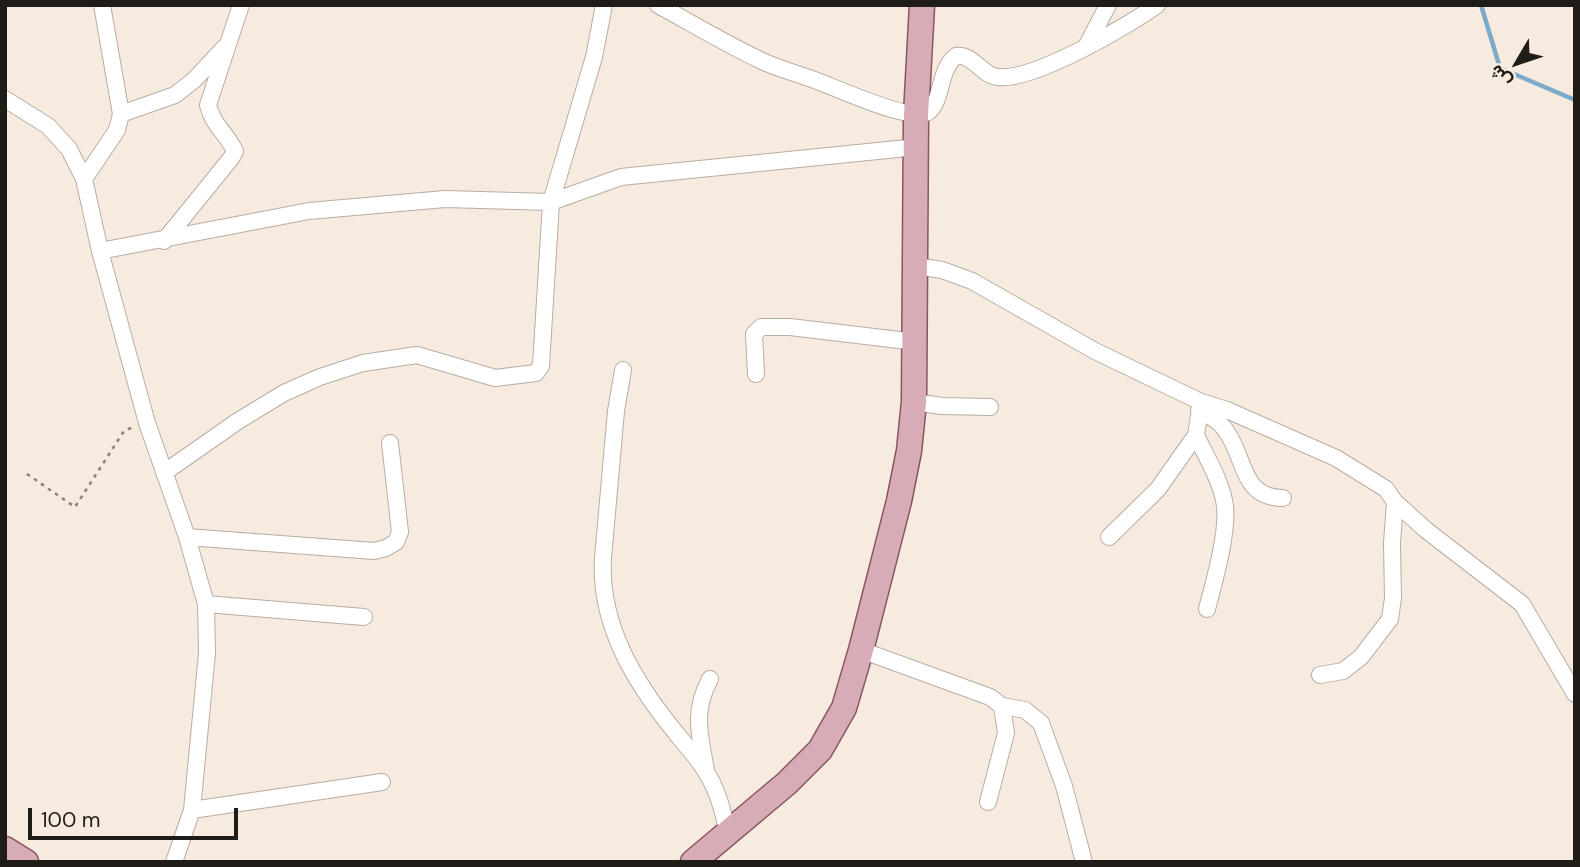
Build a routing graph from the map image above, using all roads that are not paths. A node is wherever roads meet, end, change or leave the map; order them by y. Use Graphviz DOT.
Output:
graph roads {
  1 [pos="102,5"];
  2 [pos="241,5"];
  3 [pos="604,5"];
  4 [pos="659,5"];
  5 [pos="922,5"];
  6 [pos="1108,5"];
  7 [pos="1157,5"];
  8 [pos="228,43"];
  9 [pos="1086,47"];
  10 [pos="5,99"];
  11 [pos="121,114"];
  12 [pos="916,115"];
  13 [pos="917,147"];
  14 [pos="84,179"];
  15 [pos="551,202"];
  16 [pos="164,241"];
  17 [pos="100,251"];
  18 [pos="916,266"];
  19 [pos="916,342"];
  20 [pos="622,370"];
  21 [pos="756,374"];
  22 [pos="915,402"];
  23 [pos="990,407"];
  24 [pos="1200,407"];
  25 [pos="1196,435"];
  26 [pos="390,443"];
  27 [pos="165,472"];
  28 [pos="1283,498"];
  29 [pos="1395,502"];
  30 [pos="187,537"];
  31 [pos="1109,537"];
  32 [pos="206,604"];
  33 [pos="1207,609"];
  34 [pos="364,617"];
  35 [pos="861,650"];
  36 [pos="1320,675"];
  37 [pos="710,680"];
  38 [pos="1575,694"];
  39 [pos="1002,706"];
  40 [pos="706,772"];
  41 [pos="382,782"];
  42 [pos="988,802"];
  43 [pos="192,810"];
  44 [pos="728,833"];
  45 [pos="5,849"];
  46 [pos="26,862"];
  47 [pos="174,862"];
  48 [pos="693,862"];
  49 [pos="1084,862"];
  1 -- 11 [label="street"];
  2 -- 8 [label="street"];
  3 -- 15 [label="street"];
  4 -- 12 [label="street"];
  5 -- 12 [label="main road"];
  6 -- 9 [label="street"];
  7 -- 9 [label="street"];
  8 -- 11 [label="street"];
  8 -- 16 [label="street"];
  9 -- 12 [label="street"];
  10 -- 14 [label="street"];
  11 -- 14 [label="street"];
  12 -- 13 [label="main road"];
  13 -- 15 [label="street"];
  13 -- 18 [label="main road"];
  14 -- 17 [label="street"];
  15 -- 16 [label="street"];
  15 -- 27 [label="street"];
  16 -- 17 [label="street"];
  17 -- 27 [label="street"];
  18 -- 19 [label="main road"];
  18 -- 24 [label="street"];
  19 -- 21 [label="street"];
  19 -- 22 [label="main road"];
  20 -- 40 [label="street"];
  22 -- 23 [label="street"];
  22 -- 35 [label="main road"];
  24 -- 25 [label="street"];
  24 -- 28 [label="street"];
  24 -- 29 [label="street"];
  25 -- 31 [label="street"];
  25 -- 33 [label="street"];
  26 -- 30 [label="street"];
  27 -- 30 [label="street"];
  29 -- 36 [label="street"];
  29 -- 38 [label="street"];
  30 -- 32 [label="street"];
  32 -- 34 [label="street"];
  32 -- 43 [label="street"];
  35 -- 39 [label="street"];
  35 -- 44 [label="main road"];
  37 -- 40 [label="street"];
  39 -- 42 [label="street"];
  39 -- 49 [label="street"];
  40 -- 44 [label="street"];
  41 -- 43 [label="street"];
  43 -- 47 [label="street"];
  44 -- 48 [label="main road"];
  45 -- 46 [label="main road"];
}
